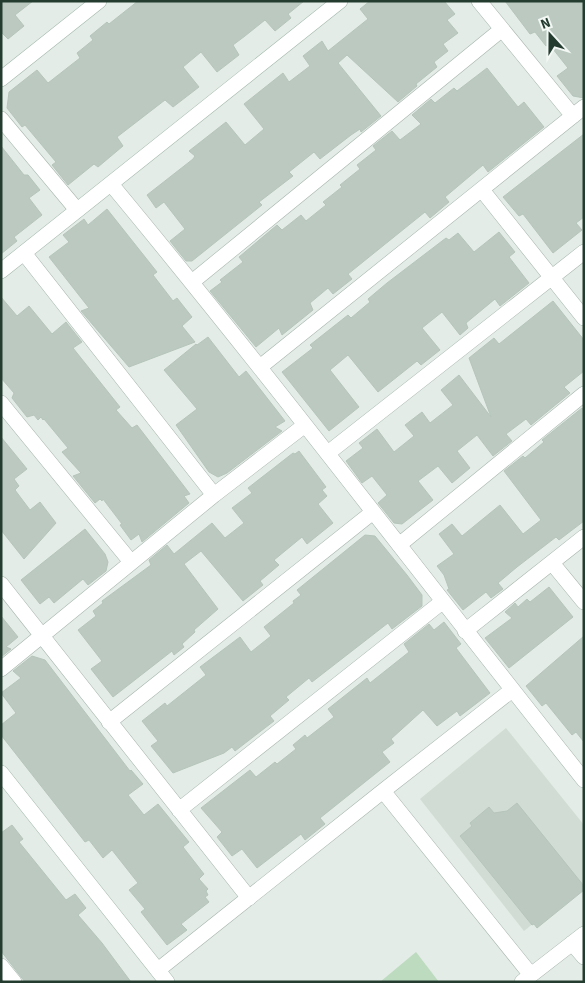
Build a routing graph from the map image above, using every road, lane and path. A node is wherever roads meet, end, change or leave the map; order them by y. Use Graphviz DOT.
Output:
graph roads {
  1 [pos="99,1"];
  2 [pos="340,1"];
  3 [pos="479,1"];
  4 [pos="501,30"];
  5 [pos="1,79"];
  6 [pos="578,112"];
  7 [pos="1,119"];
  8 [pos="111,184"];
  9 [pos="482,190"];
  10 [pos="77,210"];
  11 [pos="584,252"];
  12 [pos="24,253"];
  13 [pos="1,271"];
  14 [pos="552,277"];
  15 [pos="192,282"];
  16 [pos="584,318"];
  17 [pos="260,367"];
  18 [pos="584,394"];
  19 [pos="1,403"];
  20 [pos="305,425"];
  21 [pos="328,453"];
  22 [pos="214,495"];
  23 [pos="373,512"];
  24 [pos="584,538"];
  25 [pos="399,544"];
  26 [pos="131,562"];
  27 [pos="552,563"];
  28 [pos="1,584"];
  29 [pos="442,602"];
  30 [pos="584,602"];
  31 [pos="465,631"];
  32 [pos="42,635"];
  33 [pos="1,669"];
  34 [pos="512,690"];
  35 [pos="109,722"];
  36 [pos="1,773"];
  37 [pos="584,780"];
  38 [pos="383,791"];
  39 [pos="179,810"];
  40 [pos="249,898"];
  41 [pos="578,938"];
  42 [pos="584,957"];
  43 [pos="1,966"];
  44 [pos="163,976"];
  45 [pos="527,978"];
  46 [pos="14,982"];
  1 -- 5 [label="street"];
  2 -- 8 [label="street"];
  3 -- 4 [label="street"];
  4 -- 6 [label="street"];
  4 -- 15 [label="street"];
  6 -- 9 [label="street"];
  7 -- 10 [label="street"];
  8 -- 10 [label="street"];
  8 -- 15 [label="street"];
  9 -- 14 [label="street"];
  9 -- 17 [label="street"];
  10 -- 12 [label="street"];
  11 -- 14 [label="street"];
  12 -- 13 [label="street"];
  12 -- 22 [label="street"];
  14 -- 16 [label="street"];
  14 -- 21 [label="street"];
  15 -- 17 [label="street"];
  17 -- 20 [label="street"];
  18 -- 25 [label="street"];
  19 -- 26 [label="street"];
  20 -- 21 [label="street"];
  20 -- 22 [label="street"];
  21 -- 23 [label="street"];
  22 -- 26 [label="street"];
  23 -- 25 [label="street"];
  23 -- 35 [label="street"];
  24 -- 27 [label="street"];
  25 -- 29 [label="street"];
  26 -- 32 [label="street"];
  27 -- 30 [label="street"];
  27 -- 31 [label="street"];
  28 -- 32 [label="street"];
  29 -- 31 [label="street"];
  29 -- 39 [label="street"];
  31 -- 34 [label="street"];
  32 -- 33 [label="street"];
  32 -- 35 [label="street"];
  34 -- 37 [label="street"];
  34 -- 38 [label="street"];
  35 -- 39 [label="street"];
  36 -- 44 [label="street"];
  38 -- 40 [label="street"];
  38 -- 45 [label="street"];
  39 -- 40 [label="street"];
  40 -- 44 [label="street"];
  41 -- 42 [label="street"];
  41 -- 45 [label="street"];
  43 -- 46 [label="street"];
}
